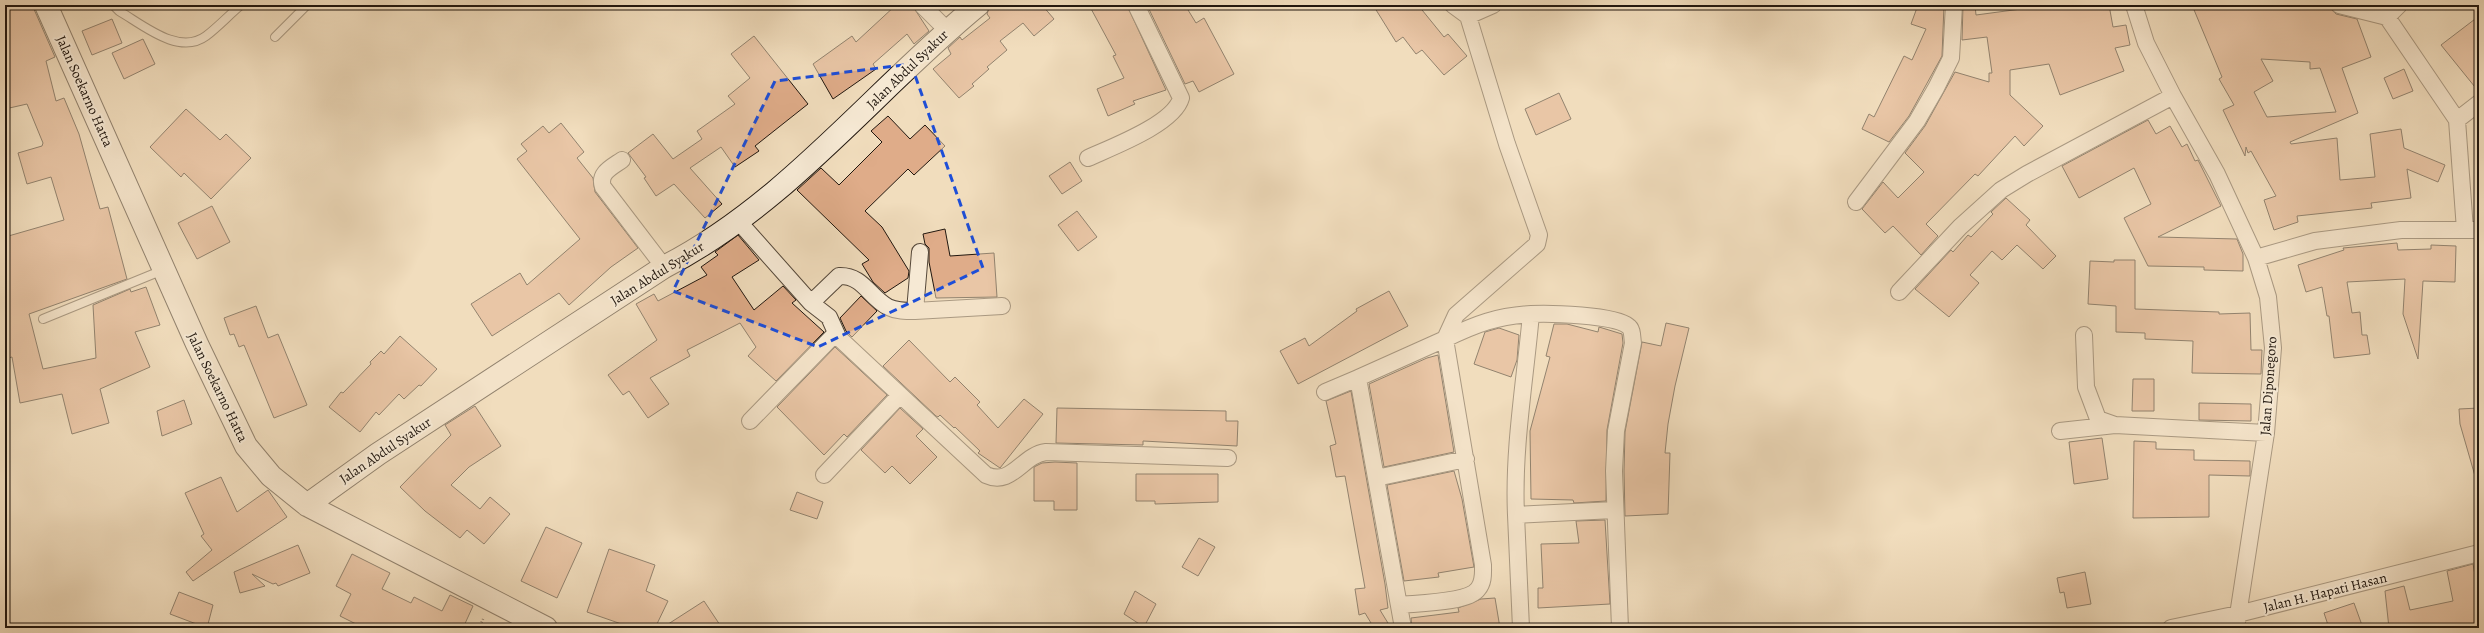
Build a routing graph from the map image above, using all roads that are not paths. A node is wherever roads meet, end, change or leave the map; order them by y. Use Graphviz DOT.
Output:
graph roads {
  1 [pos="46,5"];
  2 [pos="113,5"];
  3 [pos="241,5"];
  4 [pos="307,5"];
  5 [pos="922,5"];
  6 [pos="978,5"];
  7 [pos="1136,5"];
  8 [pos="1453,5"];
  9 [pos="1493,5"];
  10 [pos="1954,5"];
  11 [pos="2134,5"];
  12 [pos="2339,5"];
  13 [pos="2399,5"];
  14 [pos="1468,16"];
  15 [pos="2387,17"];
  16 [pos="947,30"];
  17 [pos="275,37"];
  18 [pos="2173,96"];
  19 [pos="2479,103"];
  20 [pos="2457,120"];
  21 [pos="1088,158"];
  22 [pos="622,160"];
  23 [pos="1856,202"];
  24 [pos="738,222"];
  25 [pos="2472,230"];
  26 [pos="920,252"];
  27 [pos="2256,258"];
  28 [pos="664,267"];
  29 [pos="164,270"];
  30 [pos="1899,292"];
  31 [pos="811,303"];
  32 [pos="1002,306"];
  33 [pos="915,311"];
  34 [pos="1531,314"];
  35 [pos="43,319"];
  36 [pos="836,334"];
  37 [pos="2084,335"];
  38 [pos="1445,339"];
  39 [pos="1358,378"];
  40 [pos="1325,392"];
  41 [pos="900,395"];
  42 [pos="750,422"];
  43 [pos="2115,425"];
  44 [pos="2060,431"];
  45 [pos="2266,433"];
  46 [pos="1228,458"];
  47 [pos="1466,459"];
  48 [pos="824,475"];
  49 [pos="1376,478"];
  50 [pos="307,505"];
  51 [pos="1614,510"];
  52 [pos="1516,515"];
  53 [pos="2479,553"];
  54 [pos="1399,605"];
  55 [pos="2237,621"];
  56 [pos="546,628"];
  57 [pos="1403,628"];
  58 [pos="1521,628"];
  59 [pos="1620,628"];
  60 [pos="2171,628"];
  1 -- 29 [label="street, Jalan Soekarno Hatta"];
  2 -- 3 [label="lane"];
  4 -- 17 [label="lane"];
  5 -- 16 [label="street"];
  6 -- 16 [label="street, Jalan Abdul Syakur"];
  7 -- 21 [label="street"];
  8 -- 14 [label="street"];
  9 -- 14 [label="street"];
  10 -- 23 [label="street"];
  11 -- 18 [label="street, Jalan Diponegoro"];
  12 -- 15 [label="street"];
  13 -- 15 [label="street"];
  14 -- 38 [label="street"];
  15 -- 20 [label="street"];
  16 -- 24 [label="street, Jalan Abdul Syakur"];
  18 -- 27 [label="street, Jalan Diponegoro"];
  18 -- 30 [label="street"];
  19 -- 20 [label="street"];
  20 -- 25 [label="street"];
  22 -- 28 [label="street"];
  24 -- 28 [label="street, Jalan Abdul Syakur"];
  24 -- 31 [label="street"];
  25 -- 27 [label="street"];
  26 -- 33 [label="street"];
  27 -- 45 [label="street, Jalan Diponegoro"];
  28 -- 50 [label="street, Jalan Abdul Syakur"];
  29 -- 35 [label="lane"];
  29 -- 50 [label="street, Jalan Soekarno Hatta"];
  31 -- 33 [label="street"];
  31 -- 36 [label="street"];
  32 -- 33 [label="street"];
  34 -- 38 [label="street"];
  34 -- 51 [label="street"];
  34 -- 52 [label="street"];
  36 -- 41 [label="street"];
  36 -- 42 [label="street"];
  37 -- 43 [label="street"];
  38 -- 39 [label="street"];
  38 -- 47 [label="street"];
  39 -- 40 [label="street"];
  39 -- 49 [label="street"];
  41 -- 46 [label="street"];
  41 -- 48 [label="street"];
  43 -- 44 [label="street"];
  43 -- 45 [label="street"];
  45 -- 55 [label="street, Jalan Diponegoro"];
  47 -- 49 [label="street"];
  47 -- 54 [label="street"];
  49 -- 54 [label="street"];
  50 -- 56 [label="street, Jalan Soekarno Hatta"];
  51 -- 52 [label="street"];
  51 -- 59 [label="street"];
  52 -- 58 [label="street"];
  53 -- 55 [label="street, Jalan H. Hapati Hasan"];
  54 -- 57 [label="street"];
  55 -- 60 [label="street, Jalan H. Hapati Hasan"];
}
